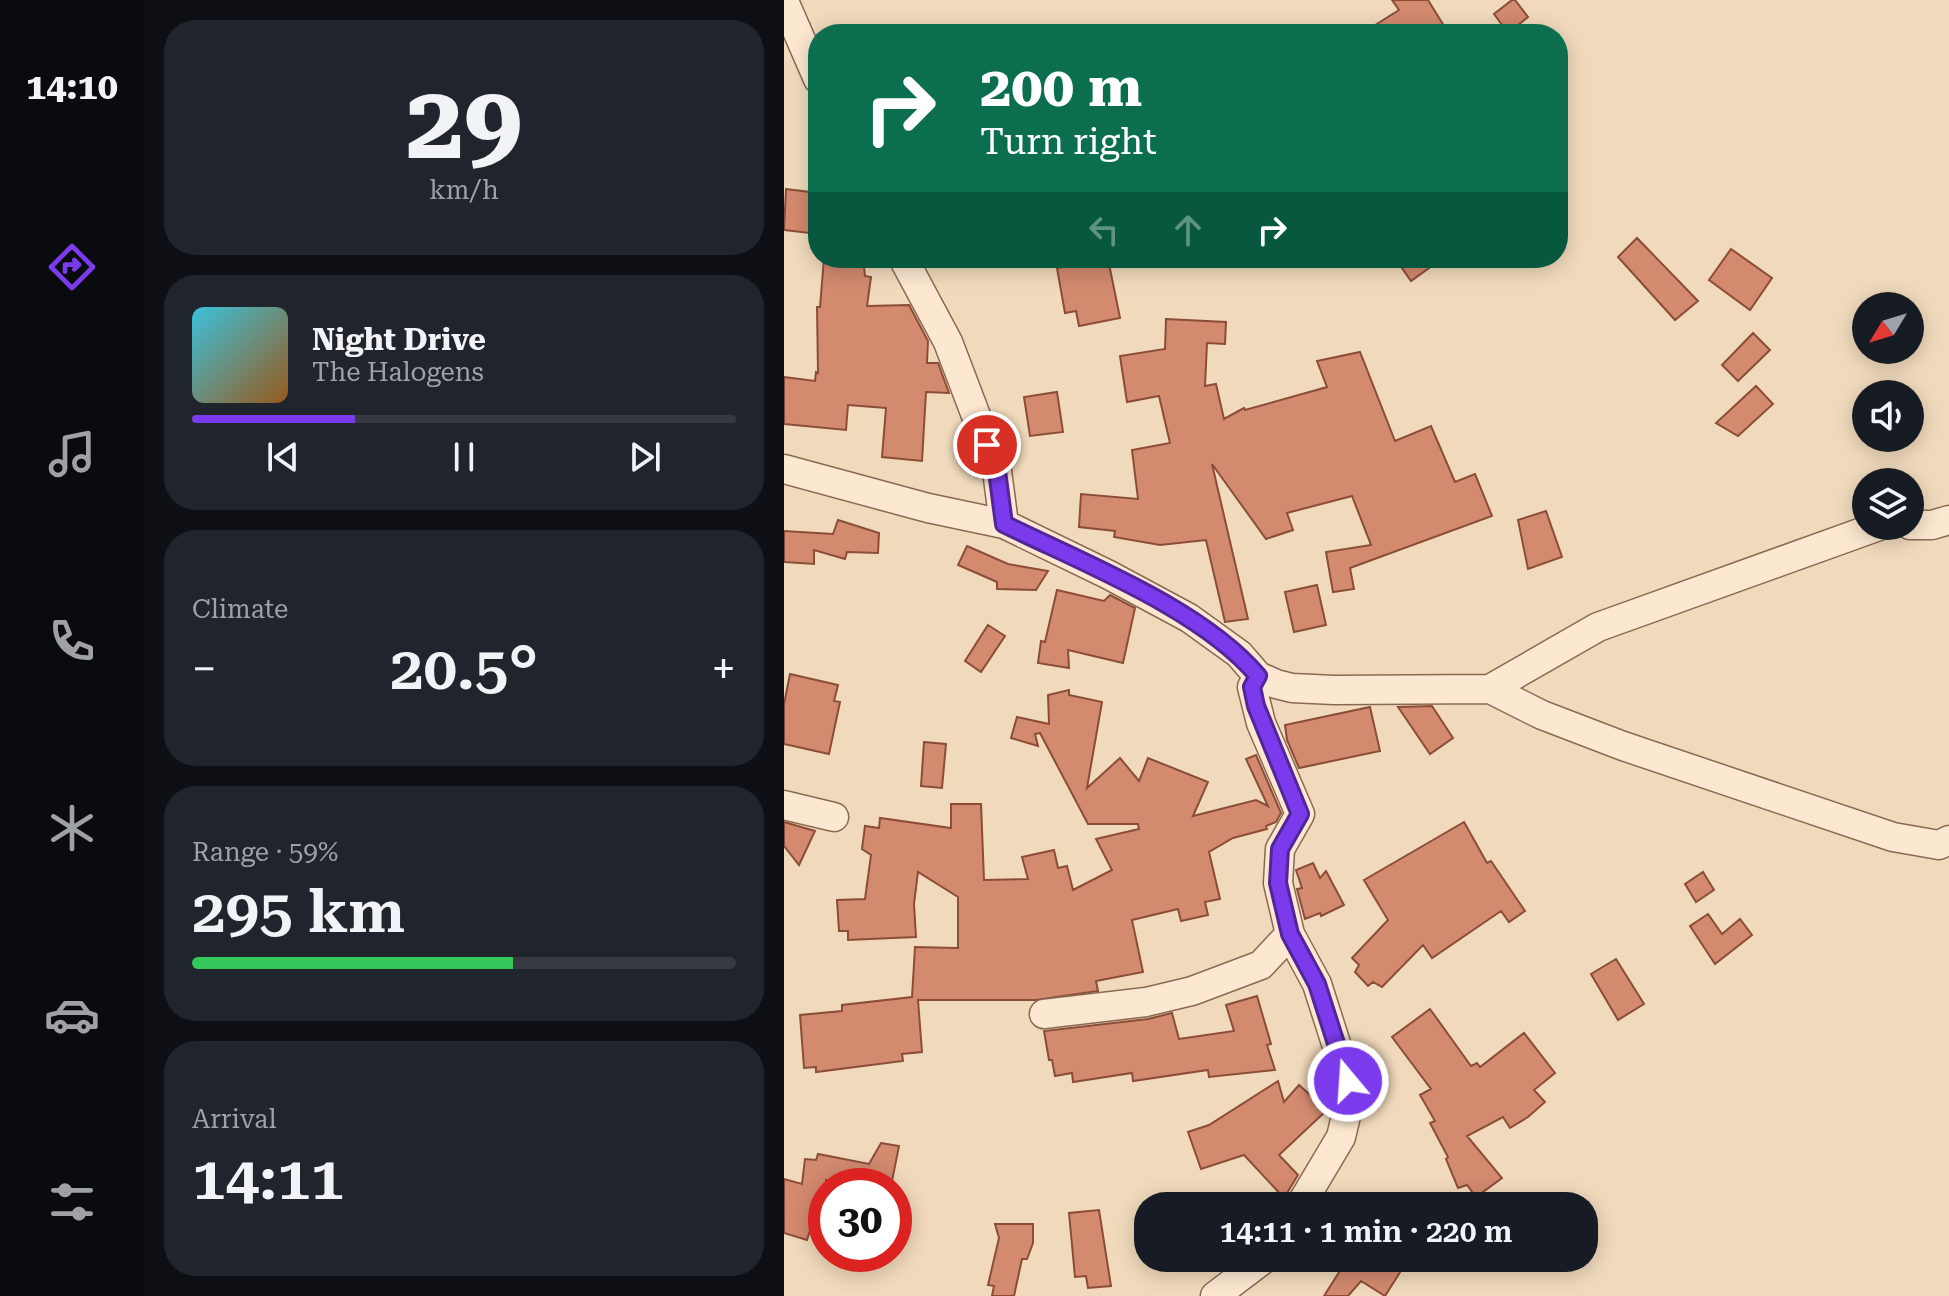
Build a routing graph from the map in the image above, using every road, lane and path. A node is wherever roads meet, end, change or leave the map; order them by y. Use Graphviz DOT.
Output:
graph roads {
  1 [pos="784,1"];
  2 [pos="808,56"];
  3 [pos="908,268"];
  4 [pos="784,469"];
  5 [pos="1949,520"];
  6 [pos="1004,524"];
  7 [pos="1924,525"];
  8 [pos="1852,536"];
  9 [pos="1258,676"];
  10 [pos="1490,689"];
  11 [pos="784,805"];
  12 [pos="834,817"];
  13 [pos="1946,846"];
  14 [pos="1290,934"];
  15 [pos="1044,1014"];
  16 [pos="1308,1192"];
  17 [pos="1247,1272"];
  18 [pos="1215,1296"];
  1 -- 2 [label="street"];
  3 -- 6 [label="street"];
  4 -- 6 [label="street"];
  5 -- 7 [label="street"];
  6 -- 9 [label="street"];
  8 -- 10 [label="street"];
  9 -- 10 [label="street"];
  9 -- 14 [label="street"];
  10 -- 13 [label="street"];
  11 -- 12 [label="street"];
  14 -- 15 [label="street"];
  14 -- 16 [label="street"];
  17 -- 18 [label="street"];
}
